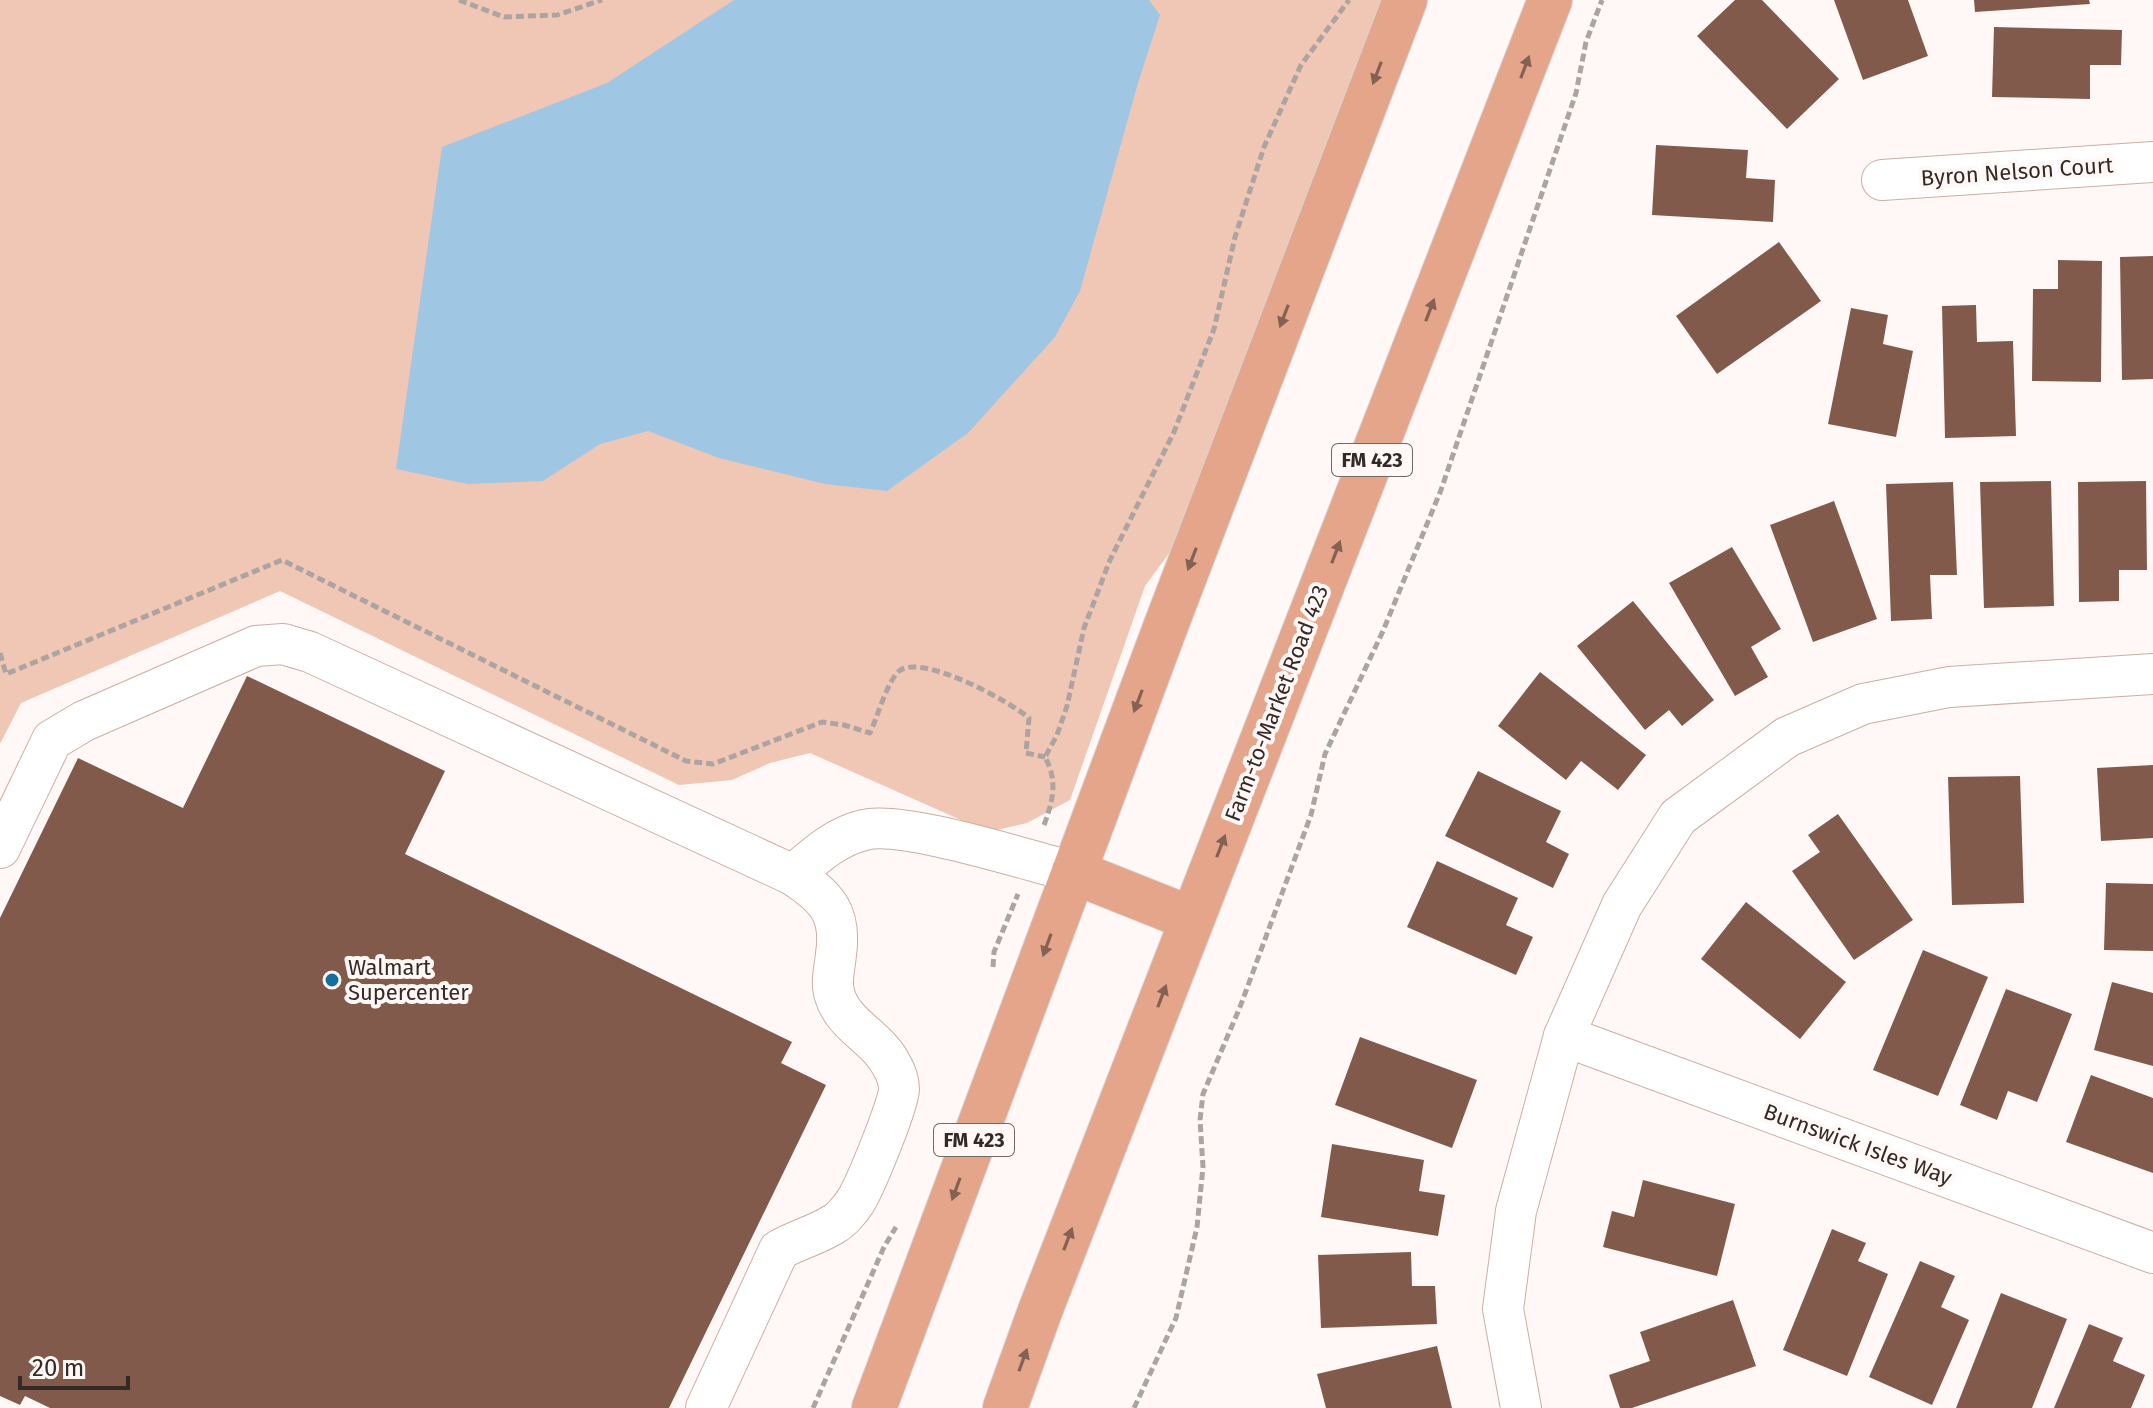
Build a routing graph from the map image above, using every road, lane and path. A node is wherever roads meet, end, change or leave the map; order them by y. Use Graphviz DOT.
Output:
graph roads {
  1 [pos="459,0"];
  2 [pos="602,0"];
  3 [pos="1349,0"];
  4 [pos="1405,0"];
  5 [pos="1550,0"];
  6 [pos="1602,0"];
  7 [pos="2153,162"];
  8 [pos="1882,180"];
  9 [pos="0,653"];
  10 [pos="2153,674"];
  11 [pos="1045,757"];
  12 [pos="0,848"];
  13 [pos="1032,862"];
  14 [pos="1074,872"];
  15 [pos="793,875"];
  16 [pos="1192,919"];
  17 [pos="992,981"];
  18 [pos="1564,1036"];
  19 [pos="897,1225"];
  20 [pos="2153,1253"];
  21 [pos="706,1408"];
  22 [pos="813,1408"];
  23 [pos="874,1408"];
  24 [pos="1005,1408"];
  25 [pos="1134,1408"];
  26 [pos="1521,1408"];
  1 -- 2 [label="path"];
  3 -- 11 [label="path"];
  4 -- 14 [label="main road, FM 423, one-way"];
  16 -- 5 [label="main road, Farm-to-Market Road 423 / FM 423, one-way"];
  6 -- 25 [label="path"];
  7 -- 8 [label="street, Byron Nelson Court"];
  9 -- 11 [label="path"];
  10 -- 18 [label="street"];
  11 -- 13 [label="path"];
  12 -- 15 [label="street"];
  13 -- 14 [label="street"];
  13 -- 15 [label="street"];
  13 -- 17 [label="path"];
  14 -- 16 [label="main road"];
  14 -- 23 [label="main road, FM 423, one-way"];
  15 -- 21 [label="street"];
  24 -- 16 [label="main road, Farm-to-Market Road 423 / FM 423, one-way"];
  18 -- 20 [label="street, Burnswick Isles Way"];
  18 -- 26 [label="street"];
  19 -- 22 [label="path"];
}
